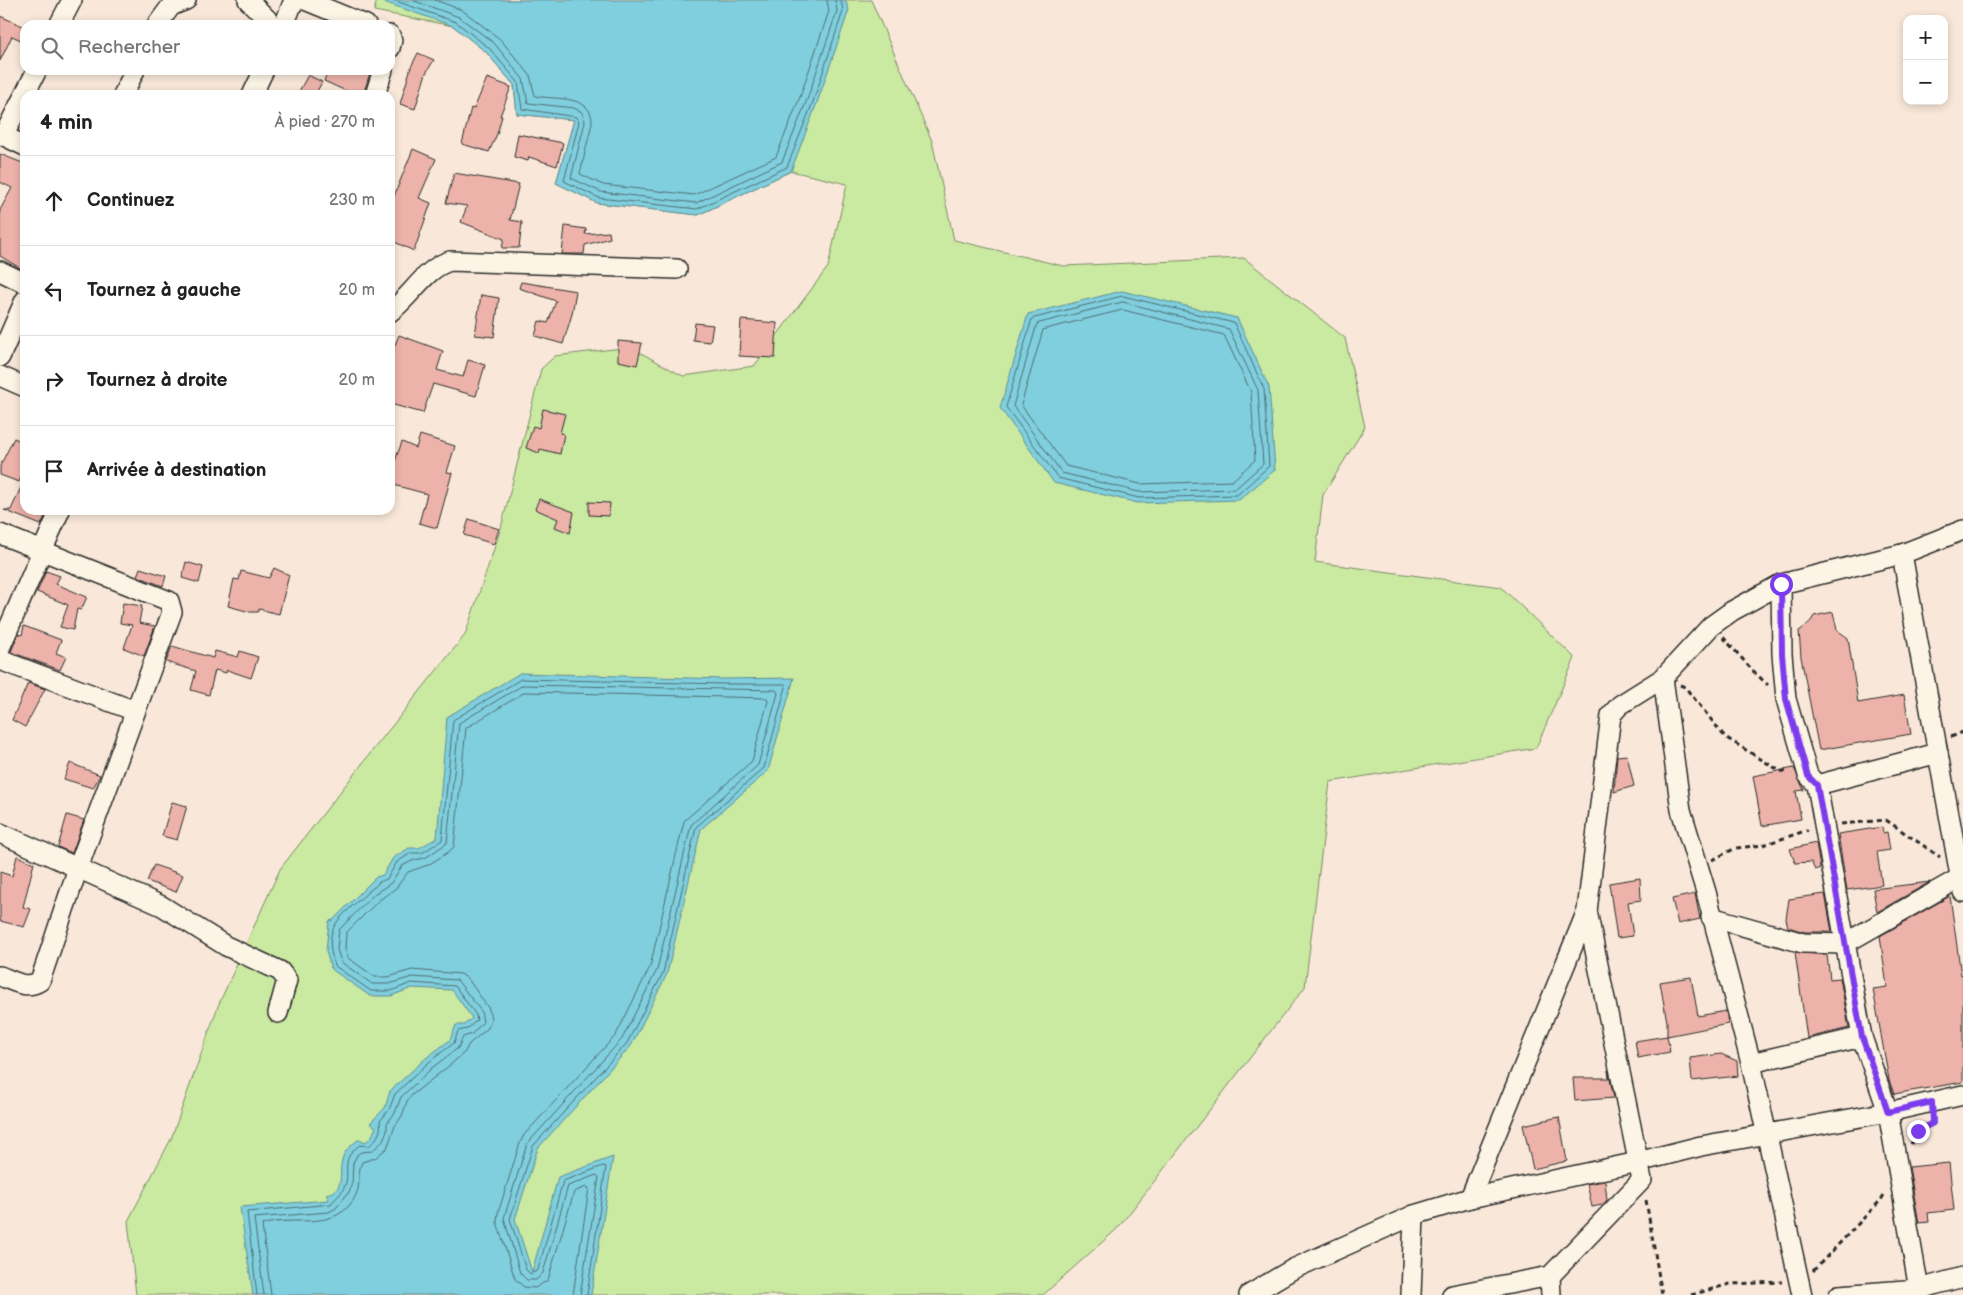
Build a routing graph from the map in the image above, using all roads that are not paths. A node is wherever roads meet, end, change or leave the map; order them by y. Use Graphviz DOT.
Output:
graph roads {
  1 [pos="72,0"];
  2 [pos="186,0"];
  3 [pos="248,0"];
  4 [pos="294,0"];
  5 [pos="305,0"];
  6 [pos="62,20"];
  7 [pos="161,20"];
  8 [pos="268,20"];
  9 [pos="286,20"];
  10 [pos="354,20"];
  11 [pos="34,75"];
  12 [pos="133,75"];
  13 [pos="262,75"];
  14 [pos="381,75"];
  15 [pos="26,90"];
  16 [pos="125,90"];
  17 [pos="254,90"];
  18 [pos="377,90"];
  19 [pos="20,101"];
  20 [pos="2,134"];
  21 [pos="20,143"];
  22 [pos="677,270"];
  23 [pos="0,271"];
  24 [pos="20,281"];
  25 [pos="395,309"];
  26 [pos="20,311"];
  27 [pos="0,357"];
  28 [pos="0,376"];
  29 [pos="20,385"];
  30 [pos="58,515"];
  31 [pos="1963,530"];
  32 [pos="0,534"];
  33 [pos="42,551"];
  34 [pos="1902,554"];
  35 [pos="1781,584"];
  36 [pos="0,648"];
  37 [pos="0,660"];
  38 [pos="1663,678"];
  39 [pos="135,711"];
  40 [pos="1938,753"];
  41 [pos="1813,780"];
  42 [pos="0,833"];
  43 [pos="78,868"];
  44 [pos="1961,877"];
  45 [pos="1587,911"];
  46 [pos="1711,917"];
  47 [pos="1844,944"];
  48 [pos="0,976"];
  49 [pos="278,1013"];
  50 [pos="1862,1037"];
  51 [pos="1750,1063"];
  52 [pos="1963,1095"];
  53 [pos="1888,1112"];
  54 [pos="1767,1136"];
  55 [pos="1640,1171"];
  56 [pos="1470,1198"];
  57 [pos="1414,1215"];
  58 [pos="1550,1276"];
  59 [pos="1963,1277"];
  60 [pos="1801,1290"];
  61 [pos="1919,1292"];
  62 [pos="1249,1295"];
  63 [pos="1412,1295"];
  64 [pos="1452,1295"];
  65 [pos="1551,1295"];
  66 [pos="1839,1295"];
  1 -- 6 [label="street"];
  2 -- 7 [label="street"];
  3 -- 8 [label="street"];
  4 -- 9 [label="street"];
  5 -- 10 [label="street"];
  11 -- 15 [label="street"];
  12 -- 16 [label="street"];
  13 -- 17 [label="street"];
  14 -- 18 [label="street"];
  19 -- 20 [label="street"];
  20 -- 21 [label="street"];
  22 -- 25 [label="street"];
  23 -- 24 [label="street"];
  26 -- 27 [label="street"];
  28 -- 29 [label="street"];
  30 -- 33 [label="street"];
  31 -- 34 [label="street"];
  32 -- 33 [label="street"];
  33 -- 36 [label="street"];
  33 -- 39 [label="street"];
  34 -- 35 [label="street"];
  34 -- 40 [label="street"];
  35 -- 38 [label="street"];
  35 -- 41 [label="street"];
  37 -- 39 [label="street"];
  38 -- 45 [label="street"];
  38 -- 46 [label="street"];
  39 -- 43 [label="street"];
  40 -- 41 [label="street"];
  40 -- 44 [label="street"];
  41 -- 47 [label="street"];
  42 -- 43 [label="street"];
  43 -- 48 [label="street"];
  43 -- 49 [label="street"];
  44 -- 47 [label="street"];
  45 -- 55 [label="street"];
  45 -- 56 [label="street"];
  46 -- 47 [label="street"];
  46 -- 51 [label="street"];
  47 -- 50 [label="street"];
  50 -- 51 [label="street"];
  50 -- 53 [label="street"];
  51 -- 54 [label="street"];
  52 -- 53 [label="street"];
  53 -- 54 [label="street"];
  53 -- 61 [label="street"];
  54 -- 55 [label="street"];
  54 -- 60 [label="street"];
  55 -- 56 [label="street"];
  55 -- 58 [label="street"];
  56 -- 57 [label="street"];
  57 -- 62 [label="street"];
  57 -- 63 [label="street"];
  58 -- 64 [label="street"];
  58 -- 65 [label="street"];
  59 -- 61 [label="street"];
  61 -- 66 [label="street"];
}
